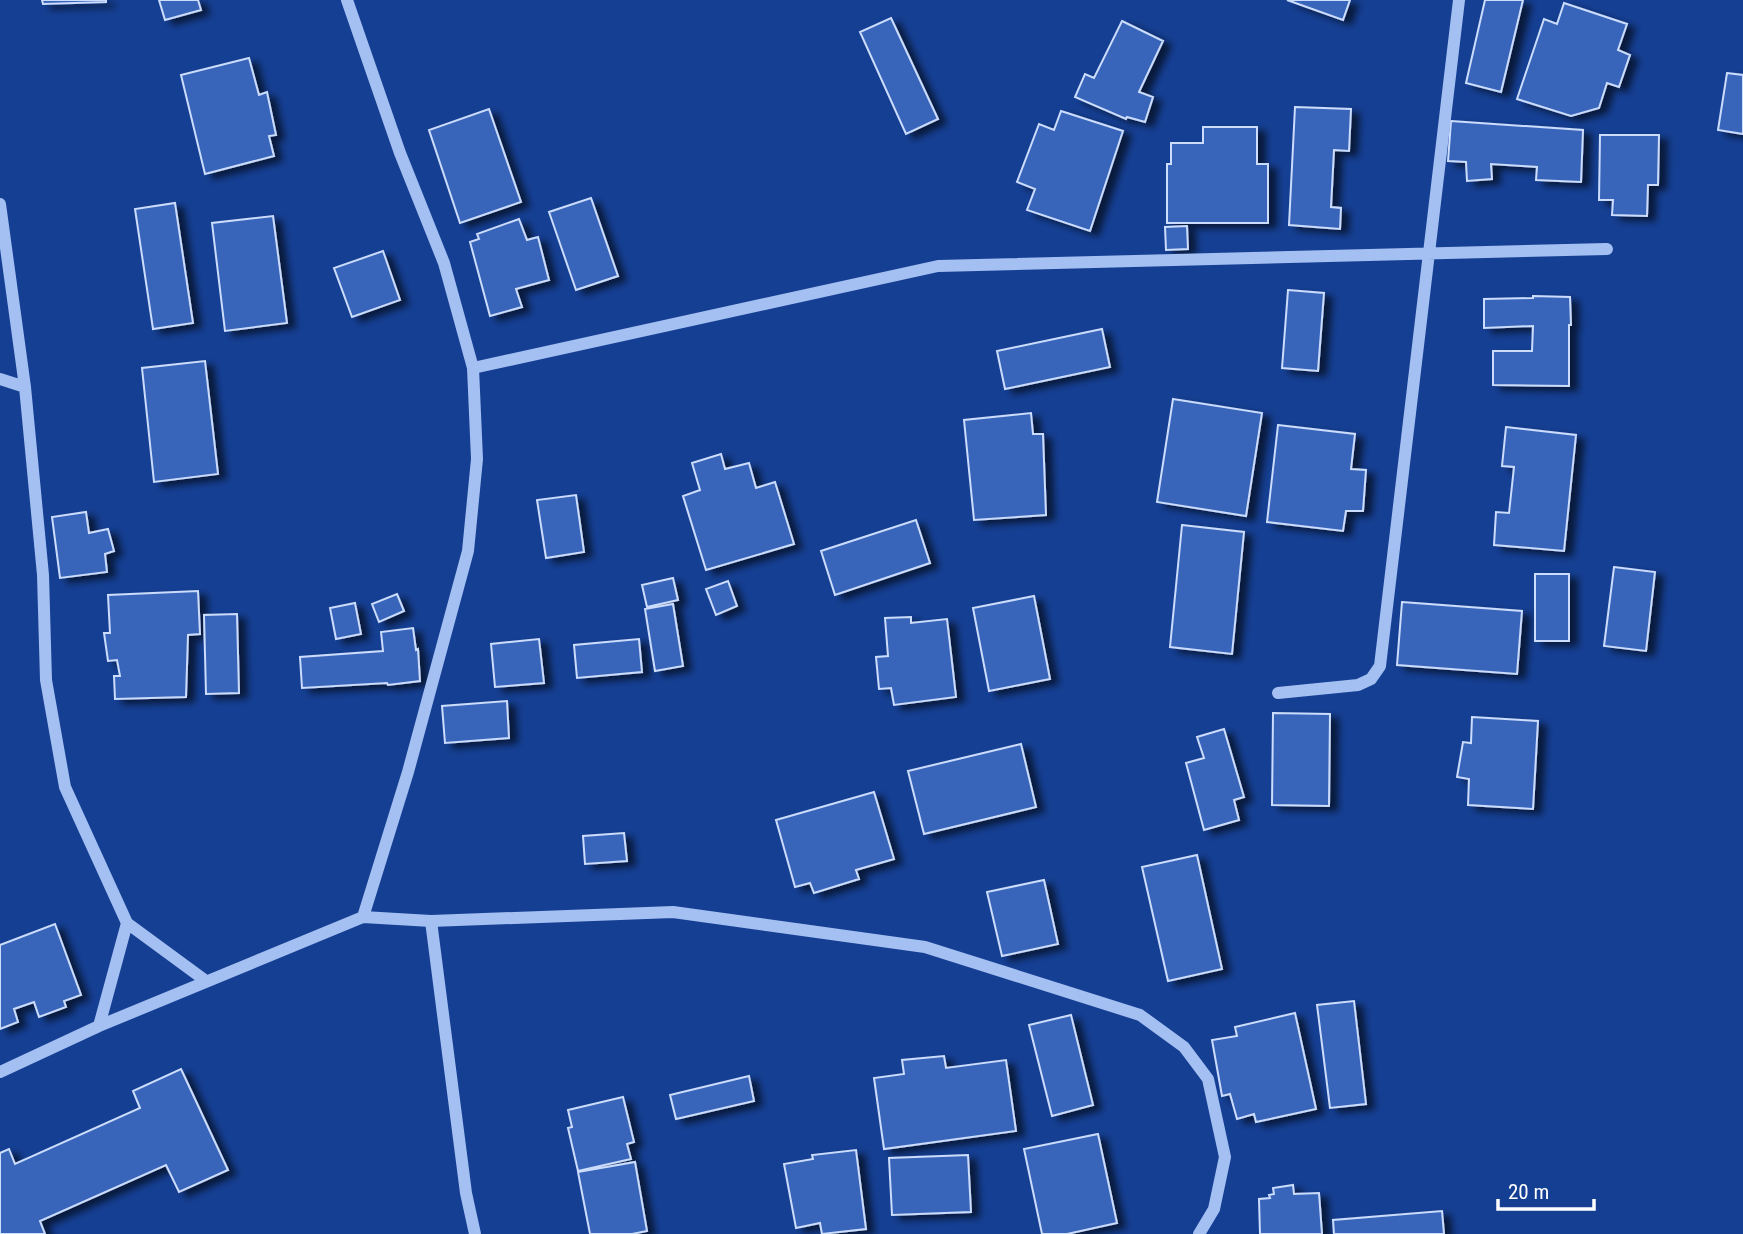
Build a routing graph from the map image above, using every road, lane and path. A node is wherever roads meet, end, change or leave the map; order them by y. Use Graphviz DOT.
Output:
graph roads {
  1 [pos="347,0"];
  2 [pos="1459,0"];
  3 [pos="0,204"];
  4 [pos="1607,248"];
  5 [pos="1428,254"];
  6 [pos="473,368"];
  7 [pos="0,379"];
  8 [pos="25,387"];
  9 [pos="1278,693"];
  10 [pos="363,917"];
  11 [pos="431,921"];
  12 [pos="127,923"];
  13 [pos="206,981"];
  14 [pos="99,1026"];
  15 [pos="0,1072"];
  16 [pos="475,1234"];
  17 [pos="1199,1234"];
  1 -- 6 [label="street"];
  2 -- 5 [label="street"];
  3 -- 8 [label="street"];
  4 -- 5 [label="street"];
  5 -- 6 [label="street"];
  5 -- 9 [label="street"];
  6 -- 10 [label="street"];
  7 -- 8 [label="street"];
  8 -- 12 [label="street"];
  10 -- 11 [label="street"];
  10 -- 13 [label="street"];
  11 -- 16 [label="street"];
  11 -- 17 [label="street"];
  12 -- 13 [label="street"];
  12 -- 14 [label="street"];
  13 -- 14 [label="street"];
  14 -- 15 [label="street"];
}
